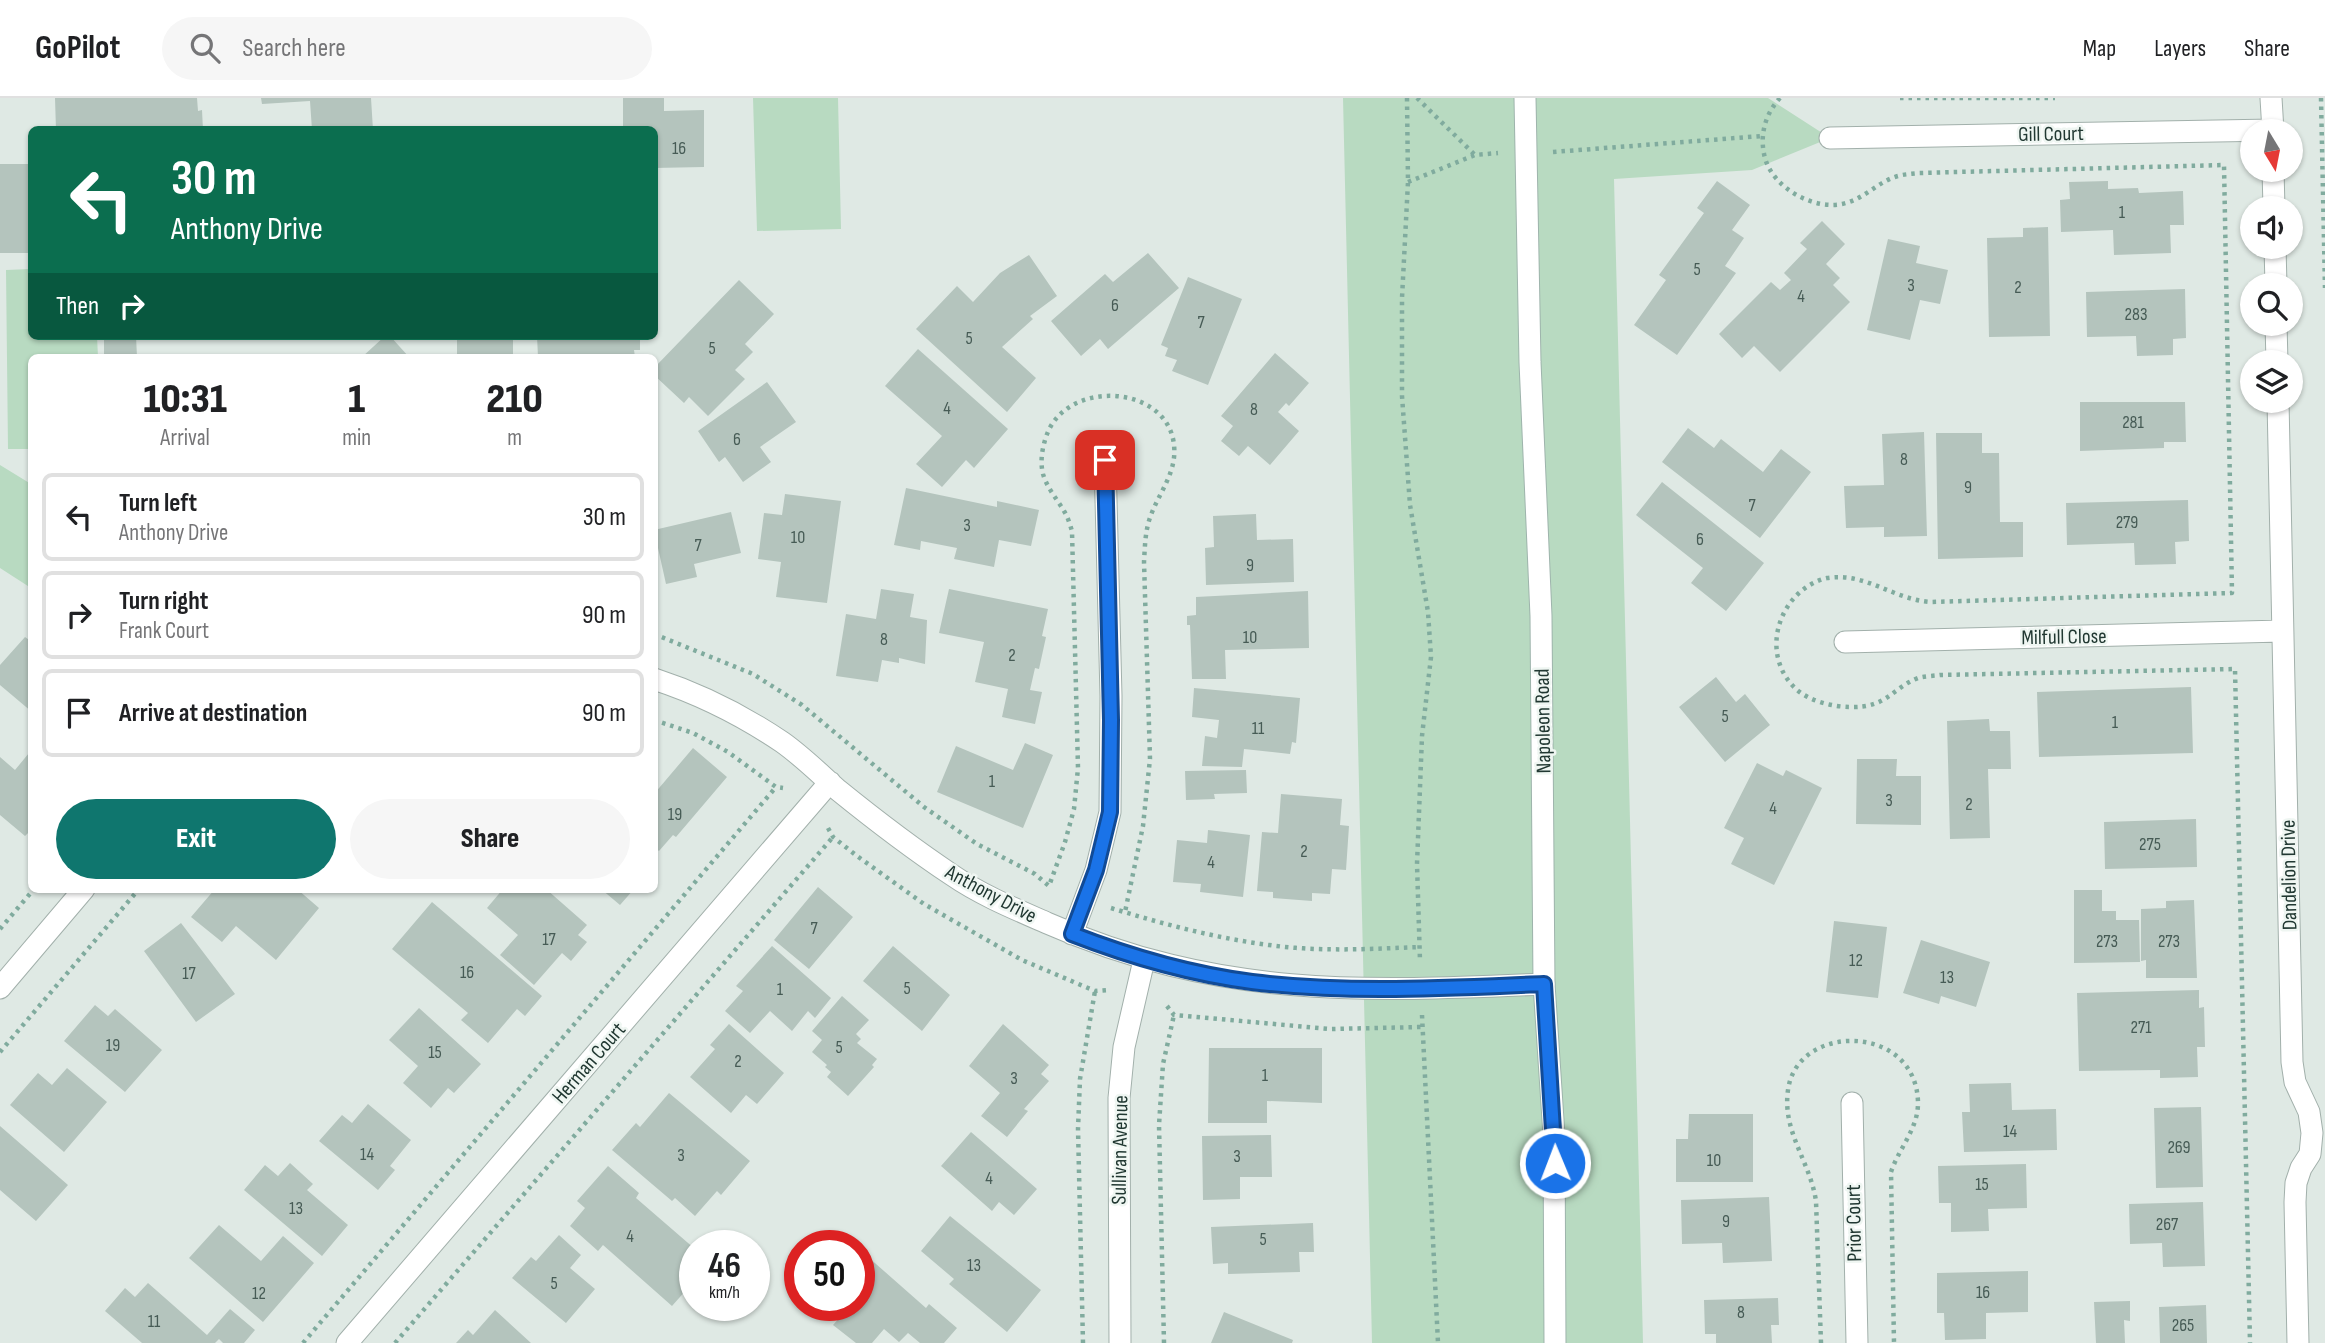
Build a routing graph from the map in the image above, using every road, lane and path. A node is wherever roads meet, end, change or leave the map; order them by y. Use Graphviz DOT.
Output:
graph roads {
  1 [pos="1407,98"];
  2 [pos="1417,98"];
  3 [pos="1525,98"];
  4 [pos="1780,98"];
  5 [pos="1900,98"];
  6 [pos="2055,98"];
  7 [pos="2271,98"];
  8 [pos="2321,98"];
  9 [pos="2272,119"];
  10 [pos="2240,131"];
  11 [pos="1762,136"];
  12 [pos="1830,138"];
  13 [pos="1551,152"];
  14 [pos="1498,153"];
  15 [pos="1475,155"];
  16 [pos="1408,183"];
  17 [pos="2325,288"];
  18 [pos="2278,413"];
  19 [pos="1105,460"];
  20 [pos="2232,593"];
  21 [pos="2282,631"];
  22 [pos="658,636"];
  23 [pos="1845,642"];
  24 [pos="2235,669"];
  25 [pos="658,680"];
  26 [pos="658,721"];
  27 [pos="830,782"];
  28 [pos="776,787"];
  29 [pos="783,788"];
  30 [pos="827,827"];
  31 [pos="833,836"];
  32 [pos="1049,886"];
  33 [pos="31,893"];
  34 [pos="81,893"];
  35 [pos="136,893"];
  36 [pos="1111,908"];
  37 [pos="0,929"];
  38 [pos="1072,934"];
  39 [pos="1420,947"];
  40 [pos="1144,960"];
  41 [pos="1544,984"];
  42 [pos="0,988"];
  43 [pos="1108,989"];
  44 [pos="1421,989"];
  45 [pos="1095,991"];
  46 [pos="1167,1006"];
  47 [pos="1174,1015"];
  48 [pos="1422,1027"];
  49 [pos="0,1052"];
  50 [pos="1852,1103"];
  51 [pos="2319,1133"];
  52 [pos="303,1343"];
  53 [pos="347,1343"];
  54 [pos="395,1343"];
  55 [pos="1083,1343"];
  56 [pos="1120,1343"];
  57 [pos="1164,1343"];
  58 [pos="1438,1343"];
  59 [pos="1555,1343"];
  60 [pos="1857,1343"];
  61 [pos="2249,1343"];
  62 [pos="2298,1343"];
  1 -- 16 [label="path"];
  2 -- 15 [label="path"];
  3 -- 41 [label="street, Napoleon Road"];
  4 -- 11 [label="path"];
  5 -- 6 [label="path"];
  7 -- 9 [label="street"];
  8 -- 17 [label="path"];
  10 -- 12 [label="street, Gill Court"];
  11 -- 13 [label="path"];
  11 -- 20 [label="path"];
  14 -- 15 [label="path"];
  15 -- 16 [label="path"];
  16 -- 39 [label="path"];
  18 -- 21 [label="street, Dandelion Drive"];
  19 -- 38 [label="street"];
  21 -- 23 [label="street, Milfull Close"];
  21 -- 51 [label="street, Dandelion Drive"];
  22 -- 32 [label="path"];
  24 -- 61 [label="path"];
  25 -- 27 [label="street, Anthony Drive"];
  26 -- 28 [label="path"];
  27 -- 38 [label="street, Anthony Drive"];
  27 -- 53 [label="street, Herman Court"];
  28 -- 29 [label="path"];
  28 -- 52 [label="path"];
  30 -- 31 [label="path"];
  31 -- 45 [label="path"];
  31 -- 54 [label="path"];
  33 -- 37 [label="path"];
  34 -- 42 [label="street"];
  35 -- 49 [label="path"];
  36 -- 39 [label="path"];
  38 -- 40 [label="street, Anthony Drive"];
  39 -- 44 [label="path"];
  40 -- 44 [label="street, Anthony Drive"];
  40 -- 56 [label="street, Sullivan Avenue"];
  41 -- 44 [label="street, Anthony Drive"];
  41 -- 59 [label="street, Napoleon Road"];
  43 -- 45 [label="path"];
  44 -- 48 [label="path"];
  45 -- 55 [label="path"];
  46 -- 47 [label="path"];
  47 -- 48 [label="path"];
  47 -- 57 [label="path"];
  48 -- 58 [label="path"];
  50 -- 60 [label="street, Prior Court"];
  51 -- 62 [label="street, Dandelion Drive"];
}
